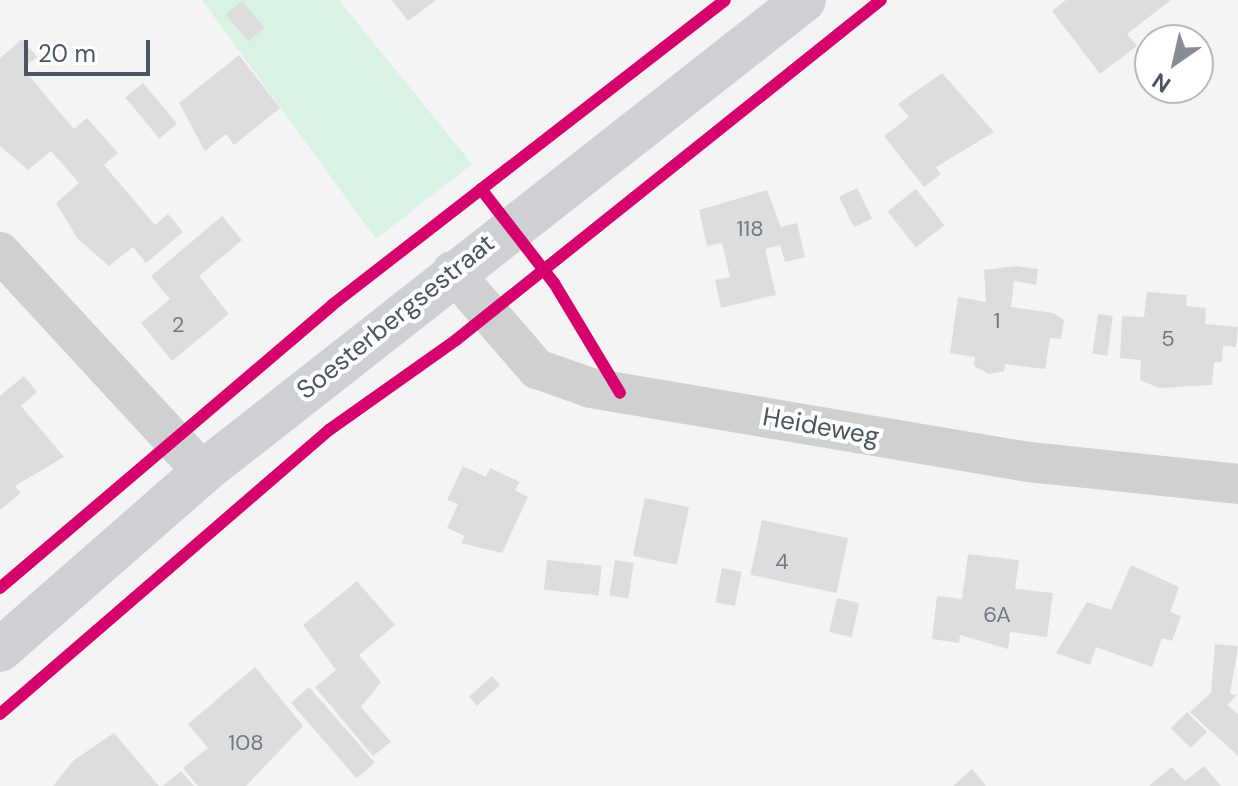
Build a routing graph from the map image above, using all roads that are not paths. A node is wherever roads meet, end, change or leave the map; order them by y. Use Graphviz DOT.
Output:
graph roads {
  1 [pos="804,0"];
  2 [pos="0,252"];
  3 [pos="452,271"];
  4 [pos="203,472"];
  5 [pos="1238,484"];
  6 [pos="0,650"];
  1 -- 3 [label="main road, Soesterbergsestraat"];
  2 -- 4 [label="street"];
  3 -- 4 [label="main road, Soesterbergsestraat"];
  3 -- 5 [label="street, Heideweg"];
  4 -- 6 [label="main road, Soesterbergsestraat"];
}
